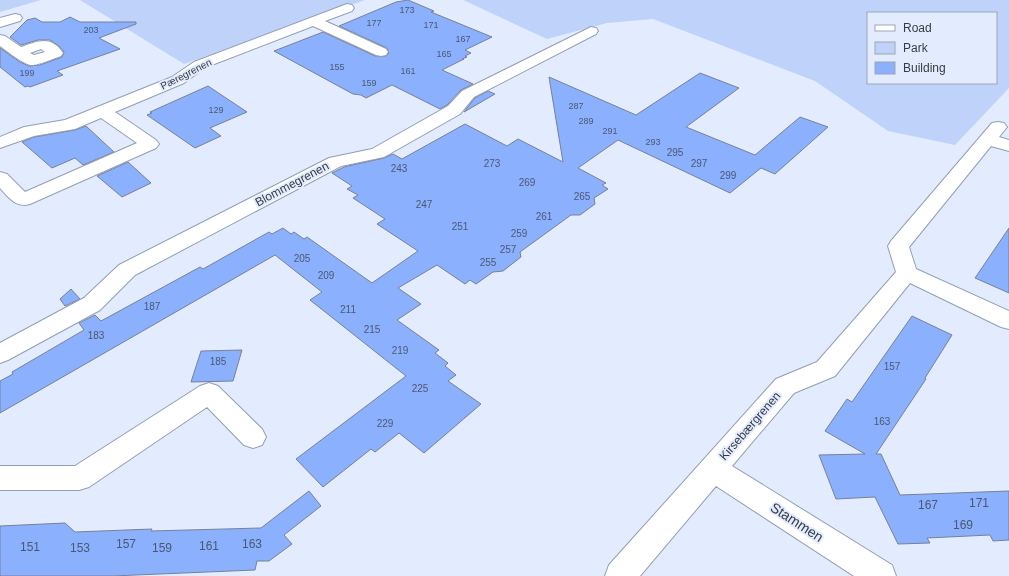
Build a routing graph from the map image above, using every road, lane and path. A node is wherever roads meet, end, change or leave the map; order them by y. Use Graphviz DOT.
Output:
graph roads {
  1 [pos="347,8"];
  2 [pos="15,18"];
  3 [pos="314,21"];
  4 [pos="0,23"];
  5 [pos="591,31"];
  6 [pos="0,39"];
  7 [pos="19,52"];
  8 [pos="381,52"];
  9 [pos="104,111"];
  10 [pos="998,137"];
  11 [pos="0,143"];
  12 [pos="0,178"];
  13 [pos="907,273"];
  14 [pos="1009,321"];
  15 [pos="0,354"];
  16 [pos="253,437"];
  17 [pos="713,469"];
  18 [pos="0,478"];
  19 [pos="620,576"];
  20 [pos="881,576"];
  1 -- 3 [label="street, Pæregrenen"];
  2 -- 4 [label="street"];
  3 -- 8 [label="street"];
  3 -- 9 [label="street, Pæregrenen"];
  5 -- 15 [label="street, Blommegrenen"];
  6 -- 7 [label="street"];
  9 -- 11 [label="street, Pæregrenen"];
  9 -- 12 [label="street"];
  10 -- 13 [label="street"];
  13 -- 14 [label="street"];
  13 -- 17 [label="street, Kirsebærgrenen"];
  16 -- 18 [label="street"];
  17 -- 19 [label="street, Kirsebærgrenen"];
  17 -- 20 [label="street, Stammen"];
}
